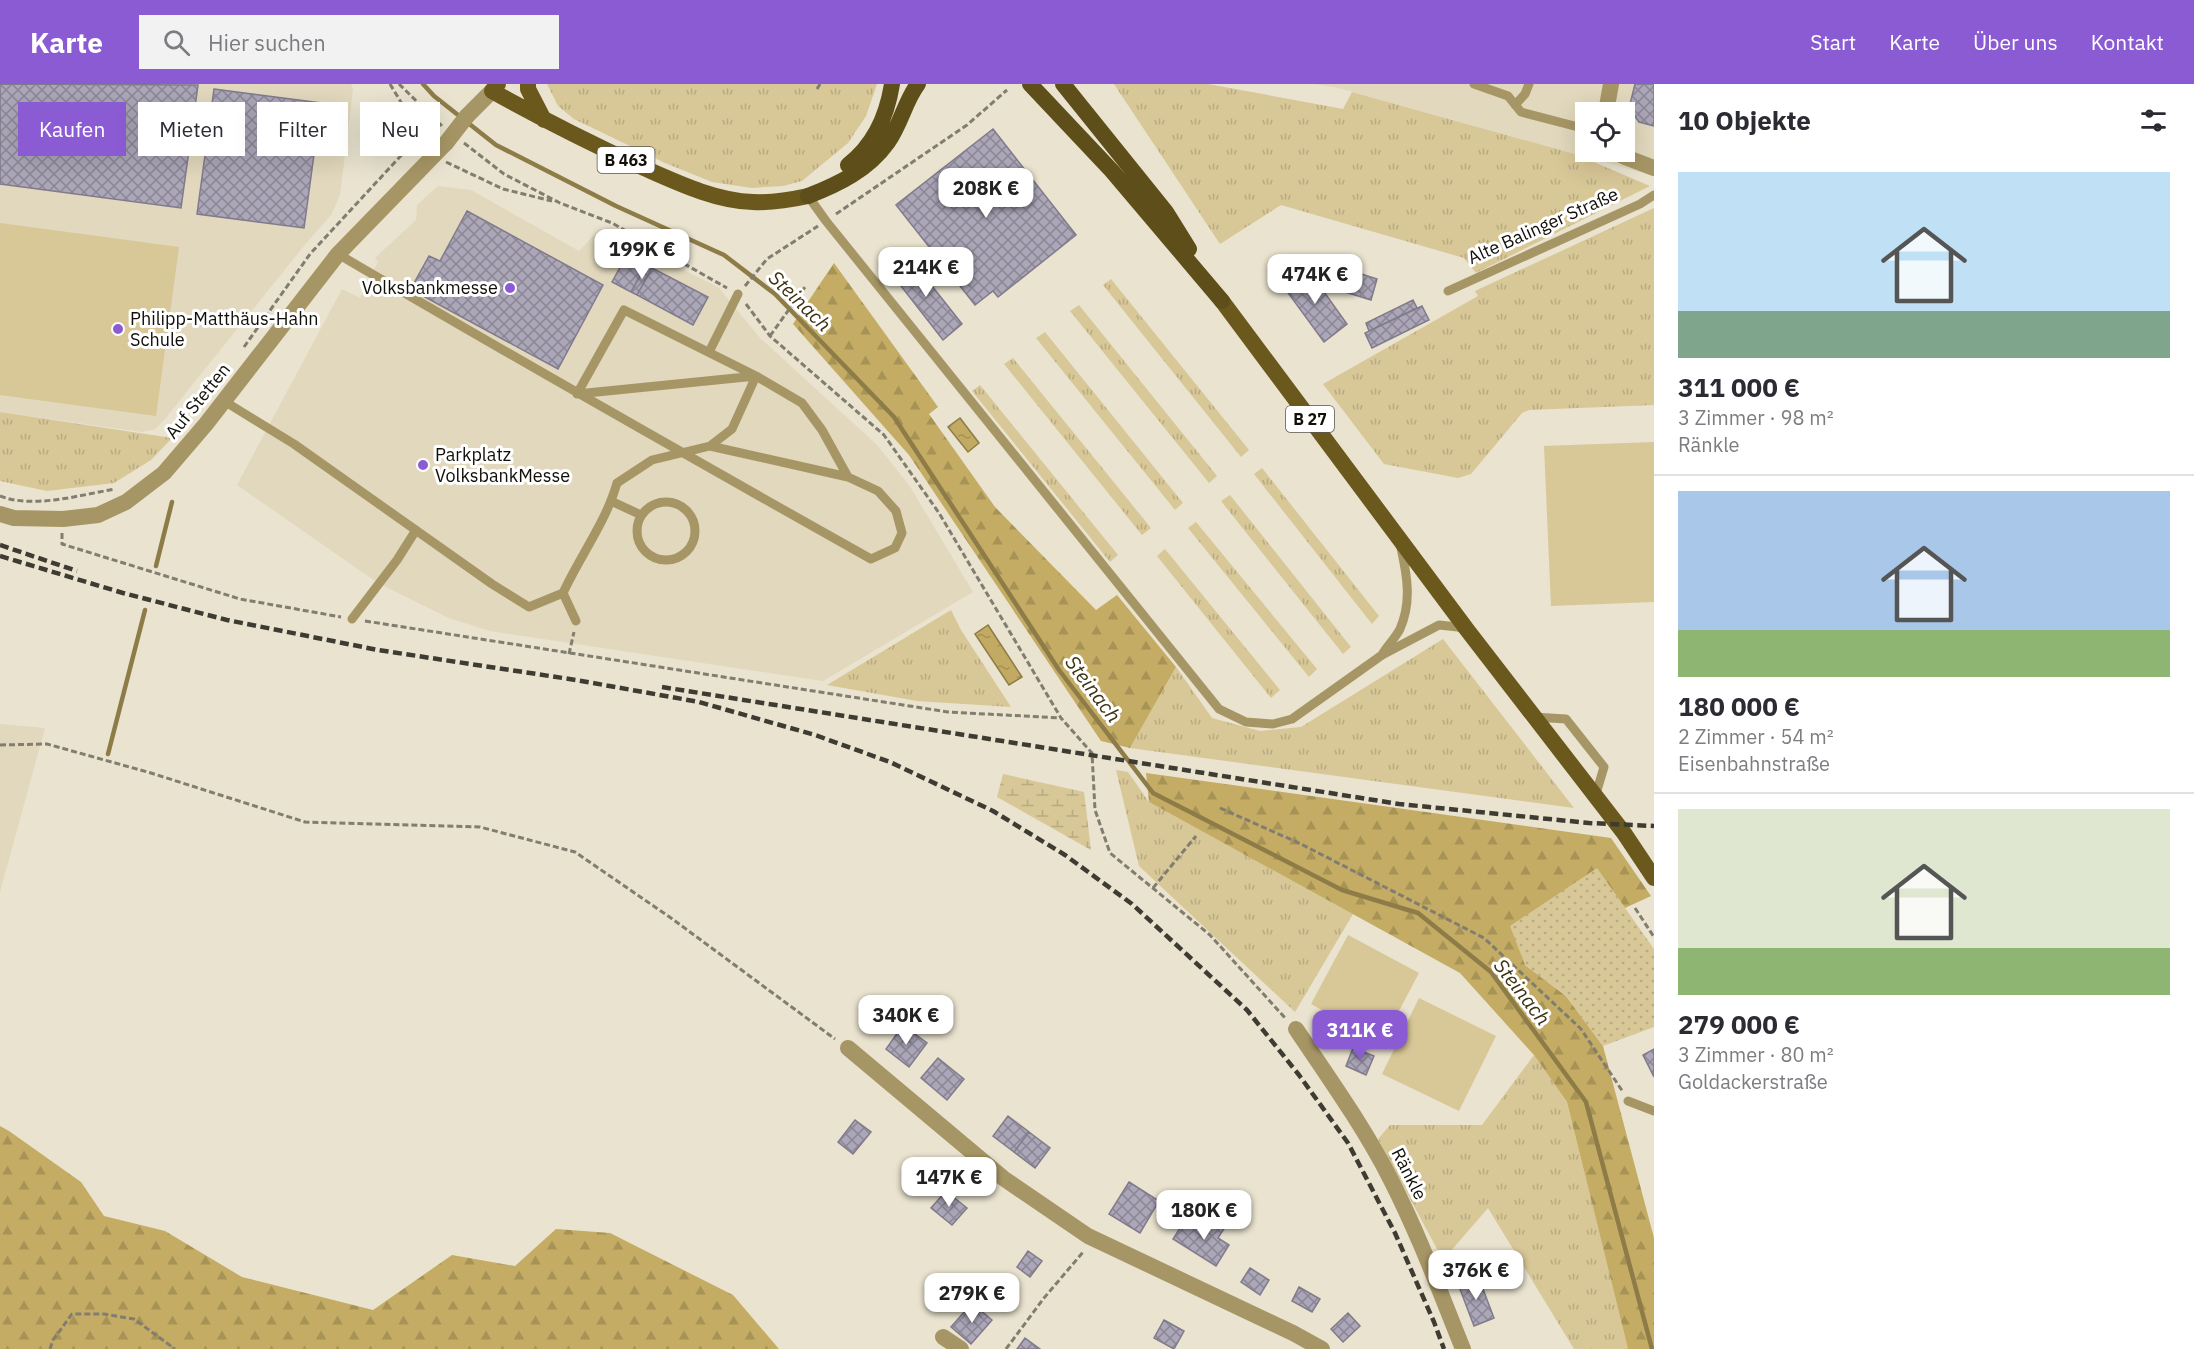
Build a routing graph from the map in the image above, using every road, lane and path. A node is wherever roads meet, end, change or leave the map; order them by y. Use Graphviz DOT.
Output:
graph roads {
  1 [pos="390,84"];
  2 [pos="399,84"];
  3 [pos="528,84"];
  4 [pos="820,84"];
  5 [pos="892,84"];
  6 [pos="918,84"];
  7 [pos="1063,84"];
  8 [pos="1473,84"];
  9 [pos="1529,84"];
  10 [pos="1611,84"];
  11 [pos="491,86"];
  12 [pos="1032,86"];
  13 [pos="817,89"];
  14 [pos="1007,90"];
  15 [pos="401,102"];
  16 [pos="1608,102"];
  17 [pos="1515,105"];
  18 [pos="544,121"];
  19 [pos="1575,126"];
  20 [pos="452,138"];
  21 [pos="440,150"];
  22 [pos="400,156"];
  23 [pos="434,156"];
  24 [pos="1635,161"];
  25 [pos="1654,168"];
  26 [pos="1654,195"];
  27 [pos="808,196"];
  28 [pos="560,203"];
  29 [pos="826,221"];
  30 [pos="338,254"];
  31 [pos="748,282"];
  32 [pos="805,287"];
  33 [pos="1448,291"];
  34 [pos="738,294"];
  35 [pos="1222,301"];
  36 [pos="770,336"];
  37 [pos="709,352"];
  38 [pos="240,353"];
  39 [pos="756,376"];
  40 [pos="577,394"];
  41 [pos="224,401"];
  42 [pos="710,446"];
  43 [pos="681,453"];
  44 [pos="848,477"];
  45 [pos="123,484"];
  46 [pos="0,496"];
  47 [pos="611,501"];
  48 [pos="0,514"];
  49 [pos="641,515"];
  50 [pos="63,519"];
  51 [pos="416,530"];
  52 [pos="1398,537"];
  53 [pos="563,593"];
  54 [pos="352,619"];
  55 [pos="576,621"];
  56 [pos="1468,631"];
  57 [pos="571,643"];
  58 [pos="569,654"];
  59 [pos="1382,655"];
  60 [pos="1534,717"];
  61 [pos="1061,718"];
  62 [pos="0,745"];
  63 [pos="1595,797"];
  64 [pos="1220,808"];
  65 [pos="1196,836"];
  66 [pos="1654,878"];
  67 [pos="1153,888"];
  68 [pos="1635,908"];
  69 [pos="1654,937"];
  70 [pos="1296,1029"];
  71 [pos="848,1048"];
  72 [pos="1628,1101"];
  73 [pos="1654,1111"];
  74 [pos="1096,1239"];
  75 [pos="943,1337"];
  76 [pos="50,1349"];
  77 [pos="175,1349"];
  78 [pos="961,1349"];
  79 [pos="1006,1349"];
  80 [pos="1322,1349"];
  81 [pos="1463,1349"];
  1 -- 15 [label="path"];
  2 -- 20 [label="path"];
  3 -- 18 [label="main road"];
  4 -- 13 [label="path"];
  5 -- 27 [label="highway, B 463"];
  6 -- 27 [label="highway"];
  7 -- 35 [label="highway, B 27"];
  8 -- 17 [label="lane"];
  9 -- 17 [label="lane"];
  10 -- 16 [label="street"];
  11 -- 18 [label="main road, B 463"];
  11 -- 20 [label="street, Auf Stetten, bridge"];
  12 -- 35 [label="highway, B 27"];
  14 -- 29 [label="path"];
  17 -- 19 [label="lane"];
  18 -- 27 [label="main road, B 463"];
  20 -- 21 [label="street, Auf Stetten"];
  20 -- 28 [label="path"];
  22 -- 38 [label="path"];
  23 -- 28 [label="path"];
  23 -- 30 [label="street, Auf Stetten"];
  24 -- 25 [label="street"];
  26 -- 33 [label="lane, Alte Balinger Straße"];
  27 -- 29 [label="lane"];
  28 -- 34 [label="path"];
  29 -- 31 [label="path"];
  29 -- 59 [label="lane"];
  30 -- 40 [label="lane"];
  30 -- 41 [label="street, Auf Stetten"];
  32 -- 36 [label="path"];
  34 -- 36 [label="path"];
  34 -- 37 [label="lane"];
  35 -- 52 [label="main road, B 27"];
  36 -- 61 [label="path"];
  37 -- 39 [label="lane"];
  37 -- 40 [label="lane"];
  39 -- 40 [label="lane"];
  39 -- 42 [label="lane"];
  39 -- 44 [label="lane"];
  40 -- 43 [label="lane"];
  41 -- 50 [label="street, Auf Stetten"];
  41 -- 51 [label="lane"];
  42 -- 43 [label="lane"];
  42 -- 44 [label="lane"];
  43 -- 44 [label="lane"];
  43 -- 47 [label="lane"];
  45 -- 46 [label="path"];
  47 -- 49 [label="lane"];
  47 -- 53 [label="lane"];
  48 -- 50 [label="street, Auf Stetten"];
  49 -- 49 [label="lane"];
  50 -- 54 [label="path"];
  51 -- 53 [label="lane"];
  51 -- 54 [label="lane"];
  52 -- 56 [label="main road, B 27"];
  52 -- 59 [label="lane"];
  53 -- 55 [label="lane"];
  54 -- 58 [label="path"];
  56 -- 59 [label="lane"];
  56 -- 60 [label="main road, B 27"];
  57 -- 58 [label="path"];
  58 -- 61 [label="path"];
  60 -- 63 [label="main road, B 27"];
  60 -- 63 [label="lane"];
  61 -- 67 [label="path"];
  62 -- 71 [label="path"];
  63 -- 66 [label="main road, B 27"];
  64 -- 72 [label="path"];
  65 -- 67 [label="path"];
  67 -- 70 [label="path"];
  68 -- 69 [label="path"];
  70 -- 81 [label="street, Ränkle"];
  71 -- 74 [label="street"];
  72 -- 73 [label="lane"];
  74 -- 79 [label="path"];
  74 -- 80 [label="street"];
  75 -- 78 [label="street"];
  76 -- 77 [label="path"];
}
